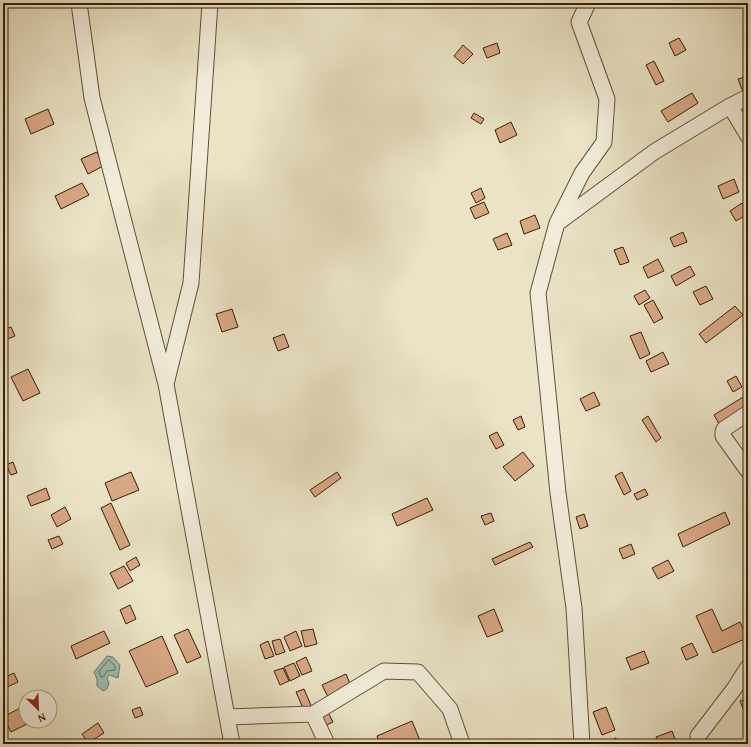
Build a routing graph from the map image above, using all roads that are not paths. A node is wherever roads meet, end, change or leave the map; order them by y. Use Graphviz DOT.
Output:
graph roads {
  1 [pos="79,3"];
  2 [pos="210,3"];
  3 [pos="588,3"];
  4 [pos="748,98"];
  5 [pos="730,106"];
  6 [pos="748,136"];
  7 [pos="557,223"];
  8 [pos="166,384"];
  9 [pos="748,413"];
  10 [pos="748,471"];
  11 [pos="748,667"];
  12 [pos="313,714"];
  13 [pos="227,717"];
  14 [pos="696,741"];
  15 [pos="221,744"];
  16 [pos="232,744"];
  17 [pos="327,744"];
  18 [pos="462,744"];
  19 [pos="582,744"];
  1 -- 8 [label="street"];
  2 -- 8 [label="street"];
  3 -- 7 [label="street"];
  4 -- 5 [label="street"];
  5 -- 6 [label="street"];
  5 -- 7 [label="street"];
  7 -- 19 [label="street"];
  8 -- 13 [label="street"];
  9 -- 10 [label="street"];
  11 -- 14 [label="street"];
  12 -- 13 [label="street"];
  12 -- 17 [label="street"];
  12 -- 18 [label="street"];
  13 -- 15 [label="street"];
  13 -- 16 [label="street"];
}
